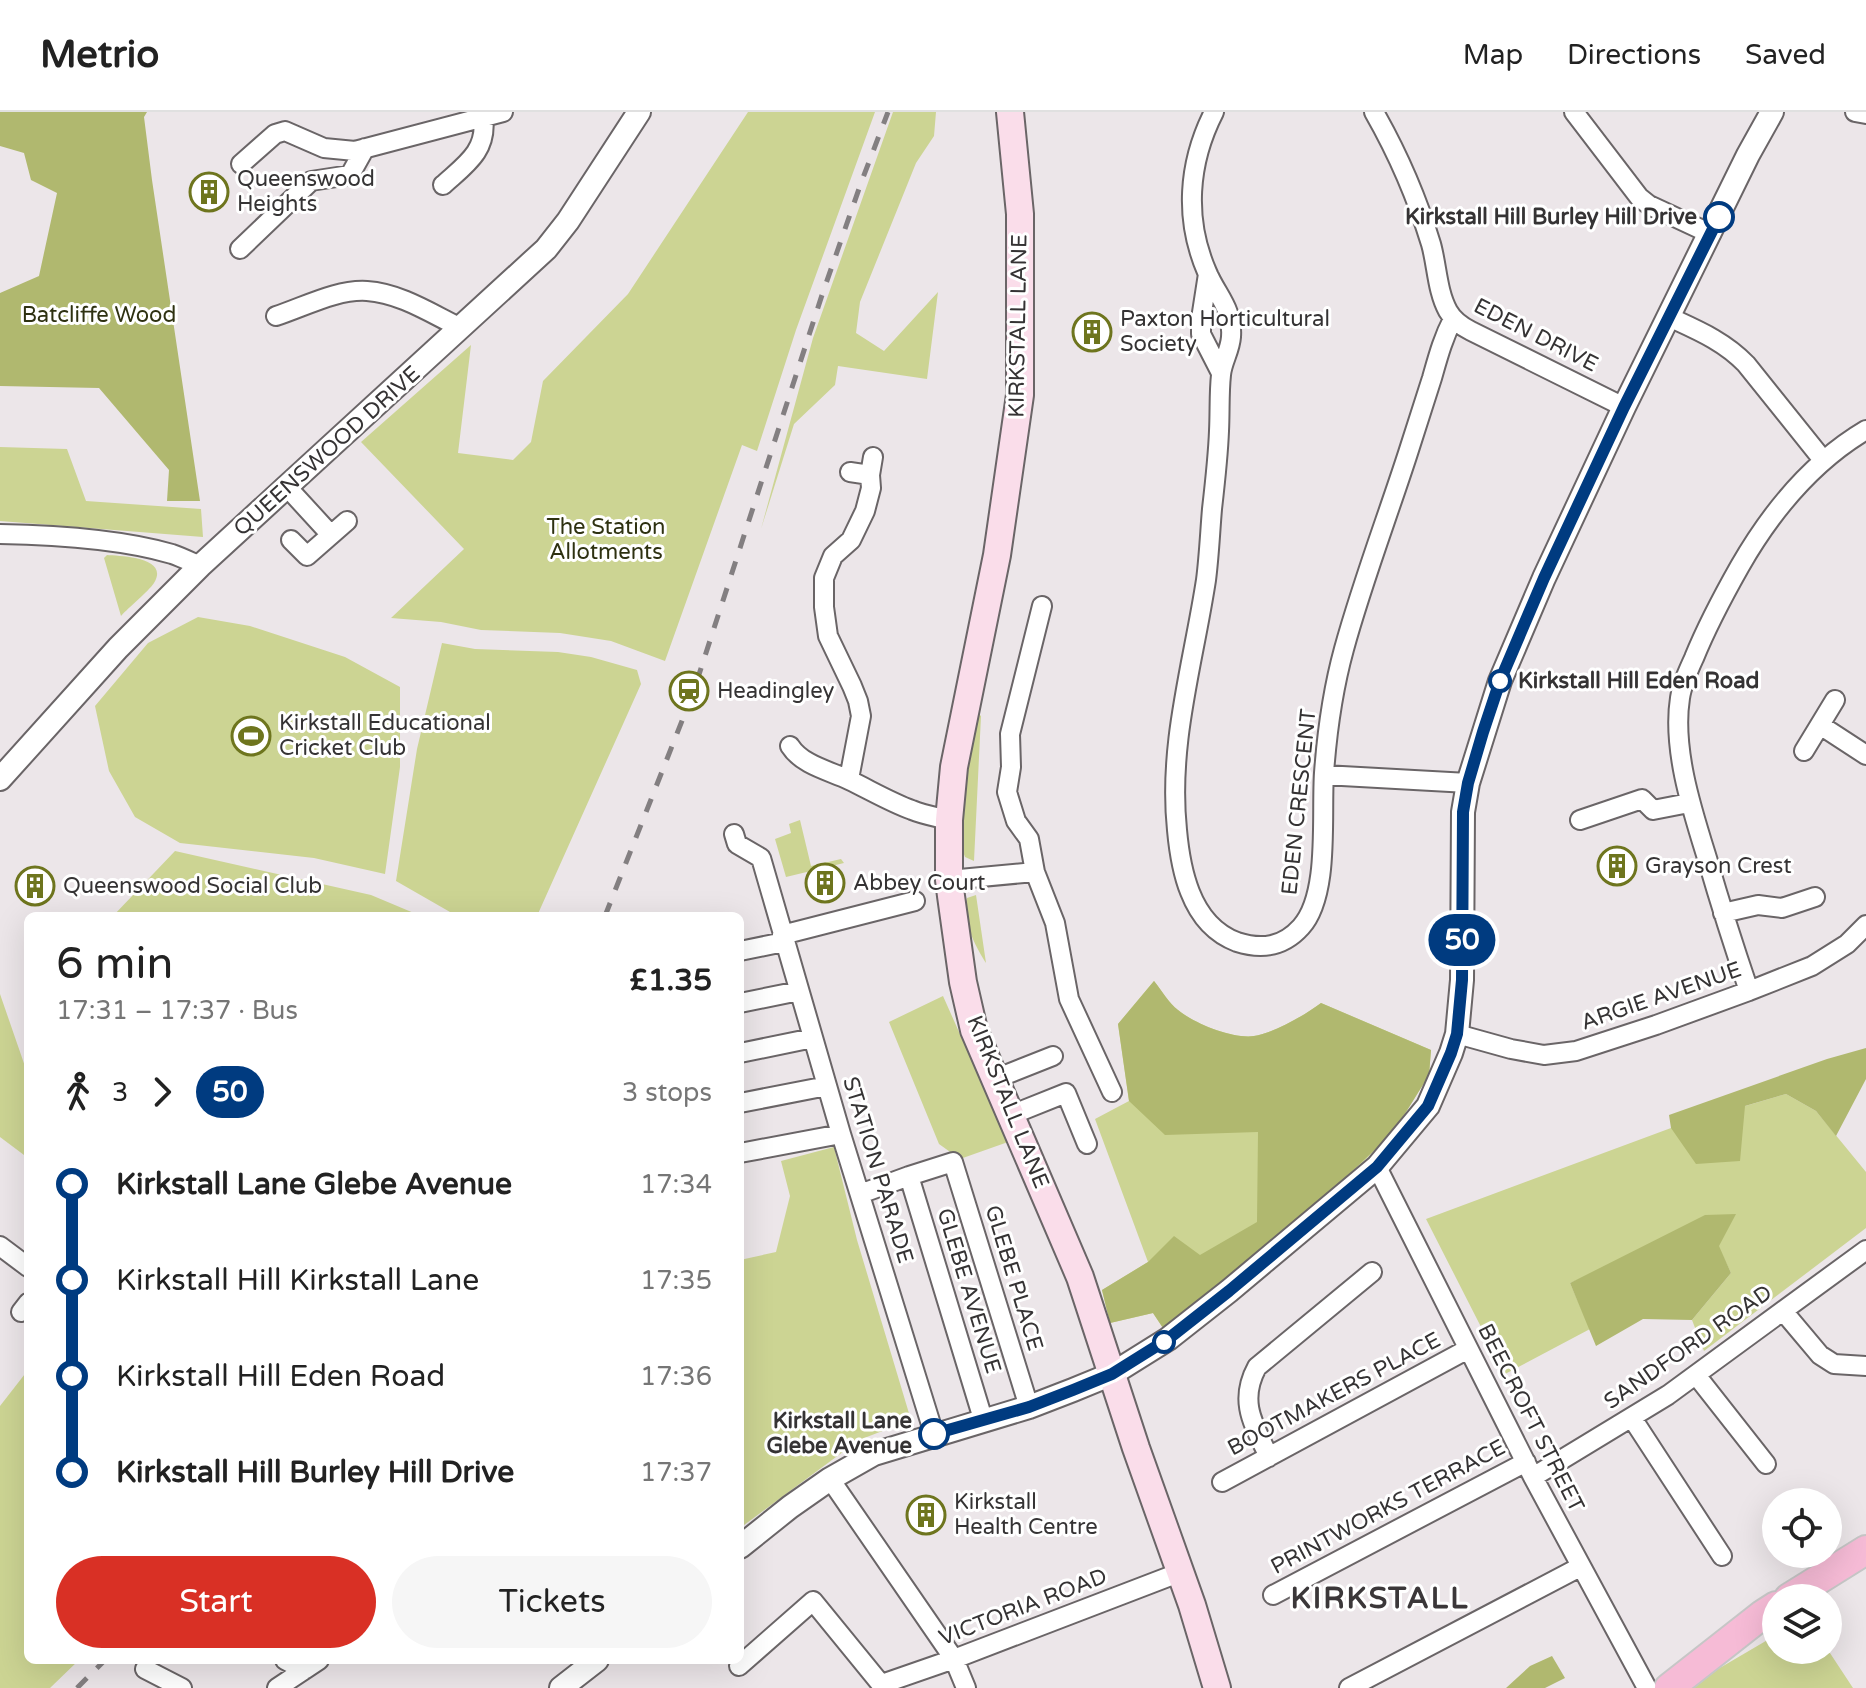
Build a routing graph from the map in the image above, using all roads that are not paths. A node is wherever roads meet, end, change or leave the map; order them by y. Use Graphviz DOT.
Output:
graph roads {
  1 [pos="503,112"];
  2 [pos="639,112"];
  3 [pos="1010,112"];
  4 [pos="1214,112"];
  5 [pos="1374,112"];
  6 [pos="1574,112"];
  7 [pos="1772,112"];
  8 [pos="1855,112"];
  9 [pos="1866,114"];
  10 [pos="483,117"];
  11 [pos="365,148"];
  12 [pos="241,164"];
  13 [pos="443,185"];
  14 [pos="1711,234"];
  15 [pos="240,249"];
  16 [pos="1208,274"];
  17 [pos="276,316"];
  18 [pos="1669,317"];
  19 [pos="1453,319"];
  20 [pos="461,328"];
  21 [pos="1221,373"];
  22 [pos="1624,407"];
  23 [pos="1866,430"];
  24 [pos="1823,460"];
  25 [pos="850,472"];
  26 [pos="287,487"];
  27 [pos="347,521"];
  28 [pos="0,534"];
  29 [pos="331,535"];
  30 [pos="291,540"];
  31 [pos="200,566"];
  32 [pos="1042,606"];
  33 [pos="1835,700"];
  34 [pos="1820,725"];
  35 [pos="790,746"];
  36 [pos="1804,751"];
  37 [pos="1866,755"];
  38 [pos="1324,775"];
  39 [pos="0,779"];
  40 [pos="849,779"];
  41 [pos="1468,783"];
  42 [pos="1689,803"];
  43 [pos="949,820"];
  44 [pos="1580,820"];
  45 [pos="734,834"];
  46 [pos="1035,872"];
  47 [pos="949,880"];
  48 [pos="1815,897"];
  49 [pos="915,901"];
  50 [pos="1723,913"];
  51 [pos="1866,925"];
  52 [pos="782,932"];
  53 [pos="744,949"];
  54 [pos="799,991"];
  55 [pos="1749,991"];
  56 [pos="744,1002"];
  57 [pos="1457,1034"];
  58 [pos="813,1038"];
  59 [pos="744,1052"];
  60 [pos="1053,1056"];
  61 [pos="995,1079"];
  62 [pos="827,1086"];
  63 [pos="1112,1092"];
  64 [pos="744,1102"];
  65 [pos="1011,1115"];
  66 [pos="841,1134"];
  67 [pos="1087,1144"];
  68 [pos="744,1152"];
  69 [pos="1377,1167"];
  70 [pos="909,1176"];
  71 [pos="860,1194"];
  72 [pos="0,1246"];
  73 [pos="1866,1250"];
  74 [pos="24,1264"];
  75 [pos="1372,1272"];
  76 [pos="1783,1311"];
  77 [pos="1468,1349"];
  78 [pos="1866,1366"];
  79 [pos="1112,1374"];
  80 [pos="1696,1375"];
  81 [pos="1029,1407"];
  82 [pos="1632,1418"];
  83 [pos="983,1419"];
  84 [pos="934,1434"];
  85 [pos="1269,1457"];
  86 [pos="1766,1464"];
  87 [pos="1529,1470"];
  88 [pos="830,1479"];
  89 [pos="1222,1482"];
  90 [pos="744,1544"];
  91 [pos="1866,1550"];
  92 [pos="1722,1556"];
  93 [pos="1580,1567"];
  94 [pos="1181,1572"];
  95 [pos="1811,1584"];
  96 [pos="1273,1595"];
  97 [pos="1762,1615"];
  98 [pos="954,1659"];
  99 [pos="744,1662"];
  100 [pos="589,1664"];
  101 [pos="741,1664"];
  102 [pos="312,1665"];
  103 [pos="739,1666"];
  104 [pos="145,1669"];
  105 [pos="883,1686"];
  106 [pos="182,1688"];
  107 [pos="277,1688"];
  108 [pos="561,1688"];
  109 [pos="966,1688"];
  110 [pos="1217,1688"];
  111 [pos="1349,1688"];
  112 [pos="1647,1688"];
  113 [pos="1669,1688"];
  1 -- 10 [label="street"];
  2 -- 20 [label="street, QUEENSWOOD DRIVE"];
  3 -- 43 [label="main road, KIRKSTALL LANE"];
  4 -- 16 [label="street, EDEN CRESCENT"];
  5 -- 19 [label="street, EDEN DRIVE"];
  6 -- 14 [label="street"];
  7 -- 14 [label="street"];
  8 -- 9 [label="street"];
  10 -- 11 [label="street"];
  10 -- 13 [label="street"];
  11 -- 12 [label="street"];
  11 -- 15 [label="street"];
  14 -- 18 [label="street"];
  16 -- 21 [label="street, EDEN CRESCENT"];
  16 -- 21 [label="street, EDEN CRESCENT"];
  17 -- 20 [label="street"];
  18 -- 22 [label="street"];
  18 -- 24 [label="street"];
  19 -- 22 [label="street, EDEN DRIVE"];
  19 -- 38 [label="street, EDEN CRESCENT"];
  20 -- 26 [label="street, QUEENSWOOD DRIVE"];
  21 -- 38 [label="street, EDEN CRESCENT"];
  22 -- 41 [label="street"];
  23 -- 24 [label="street"];
  24 -- 42 [label="street"];
  25 -- 40 [label="street"];
  26 -- 29 [label="street"];
  26 -- 31 [label="street, QUEENSWOOD DRIVE"];
  27 -- 29 [label="street"];
  28 -- 31 [label="street"];
  29 -- 30 [label="street"];
  31 -- 39 [label="street, QUEENSWOOD DRIVE"];
  32 -- 46 [label="street"];
  33 -- 34 [label="street"];
  34 -- 36 [label="street"];
  34 -- 37 [label="street"];
  35 -- 40 [label="street"];
  38 -- 41 [label="street"];
  40 -- 43 [label="street"];
  41 -- 57 [label="street"];
  42 -- 44 [label="street"];
  42 -- 50 [label="street"];
  43 -- 47 [label="main road, KIRKSTALL LANE"];
  45 -- 52 [label="street, STATION PARADE"];
  46 -- 47 [label="street"];
  46 -- 63 [label="street"];
  47 -- 61 [label="main road, KIRKSTALL LANE"];
  48 -- 50 [label="street"];
  49 -- 52 [label="street"];
  50 -- 55 [label="street"];
  51 -- 55 [label="street, ARGIE AVENUE"];
  52 -- 53 [label="street"];
  52 -- 54 [label="street, STATION PARADE"];
  54 -- 56 [label="street"];
  54 -- 58 [label="street, STATION PARADE"];
  55 -- 57 [label="street, ARGIE AVENUE"];
  57 -- 69 [label="street"];
  58 -- 59 [label="street"];
  58 -- 62 [label="street, STATION PARADE"];
  60 -- 61 [label="street"];
  61 -- 65 [label="main road, KIRKSTALL LANE"];
  62 -- 64 [label="street"];
  62 -- 66 [label="street, STATION PARADE"];
  65 -- 67 [label="street"];
  65 -- 79 [label="main road, KIRKSTALL LANE"];
  66 -- 68 [label="street"];
  66 -- 71 [label="street, STATION PARADE"];
  69 -- 77 [label="street, BEECROFT STREET"];
  69 -- 79 [label="street"];
  70 -- 71 [label="street"];
  70 -- 81 [label="street, GLEBE PLACE"];
  70 -- 83 [label="street, GLEBE AVENUE"];
  71 -- 84 [label="street, STATION PARADE"];
  72 -- 74 [label="street"];
  73 -- 76 [label="street, SANDFORD ROAD"];
  75 -- 85 [label="street"];
  76 -- 78 [label="street"];
  76 -- 80 [label="street, SANDFORD ROAD"];
  77 -- 85 [label="street, BOOTMAKERS PLACE"];
  77 -- 87 [label="street, BEECROFT STREET"];
  79 -- 81 [label="street"];
  79 -- 94 [label="main road, KIRKSTALL LANE"];
  80 -- 82 [label="street, SANDFORD ROAD"];
  80 -- 86 [label="street"];
  81 -- 83 [label="street"];
  82 -- 87 [label="street, SANDFORD ROAD"];
  82 -- 92 [label="street"];
  83 -- 84 [label="street"];
  84 -- 88 [label="street"];
  85 -- 89 [label="street, BOOTMAKERS PLACE"];
  87 -- 93 [label="street, BEECROFT STREET"];
  87 -- 96 [label="street, PRINTWORKS TERRACE"];
  88 -- 90 [label="street"];
  88 -- 98 [label="street"];
  91 -- 95 [label="main road"];
  93 -- 111 [label="street"];
  93 -- 112 [label="street, BEECROFT STREET"];
  94 -- 98 [label="street, VICTORIA ROAD"];
  94 -- 110 [label="main road, KIRKSTALL LANE"];
  97 -- 113 [label="main road"];
  98 -- 105 [label="street, VICTORIA ROAD"];
  98 -- 109 [label="street"];
  99 -- 105 [label="street"];
  100 -- 108 [label="street"];
  101 -- 103 [label="street"];
  102 -- 107 [label="street"];
  104 -- 106 [label="street"];
}
